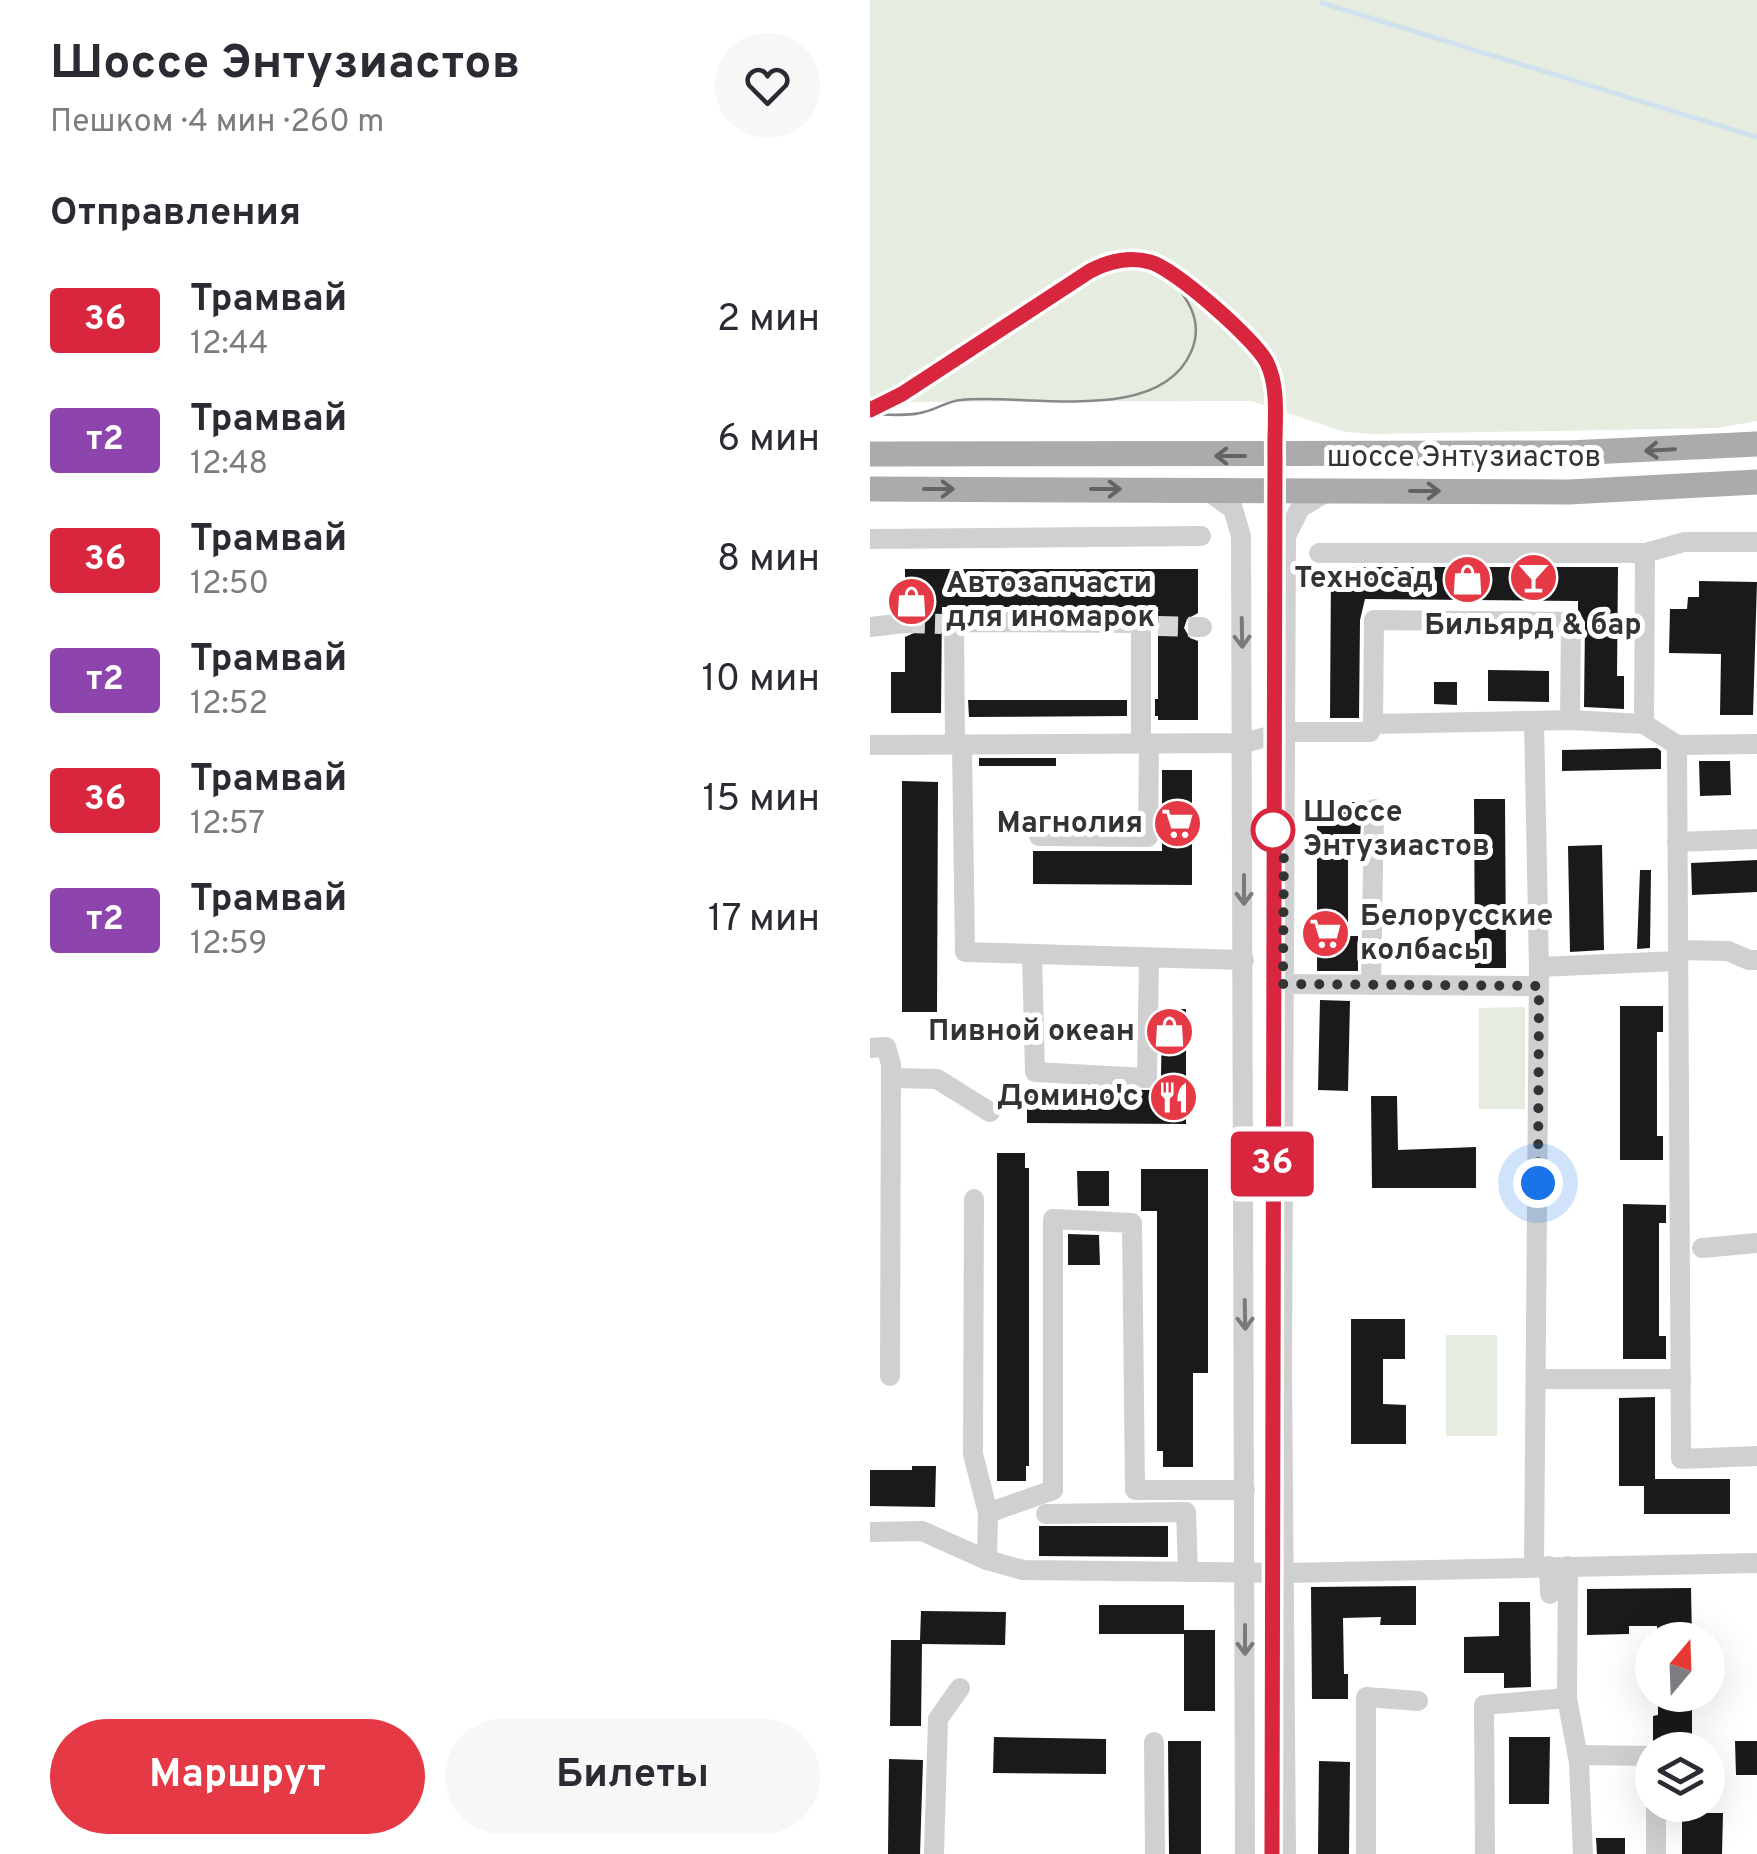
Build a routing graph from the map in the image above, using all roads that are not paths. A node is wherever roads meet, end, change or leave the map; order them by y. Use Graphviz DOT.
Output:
graph roads {
  1 [pos="1757,444"];
  2 [pos="870,454"];
  3 [pos="1757,482"];
  4 [pos="1205,489"];
  5 [pos="870,490"];
  6 [pos="1328,490"];
  7 [pos="1201,536"];
  8 [pos="870,539"];
  9 [pos="1757,542"];
  10 [pos="1319,553"];
  11 [pos="1645,553"];
  12 [pos="905,623"];
  13 [pos="870,626"];
  14 [pos="1570,720"];
  15 [pos="1534,721"];
  16 [pos="1373,724"];
  17 [pos="1644,724"];
  18 [pos="1284,732"];
  19 [pos="1145,743"];
  20 [pos="1244,743"];
  21 [pos="1757,744"];
  22 [pos="870,745"];
  23 [pos="959,745"];
  24 [pos="1678,745"];
  25 [pos="1374,808"];
  26 [pos="1039,836"];
  27 [pos="1757,840"];
  28 [pos="1678,842"];
  29 [pos="1032,954"];
  30 [pos="1678,956"];
  31 [pos="1149,959"];
  32 [pos="1244,960"];
  33 [pos="1757,960"];
  34 [pos="1539,976"];
  35 [pos="1283,984"];
  36 [pos="1371,985"];
  37 [pos="870,1048"];
  38 [pos="891,1078"];
  39 [pos="990,1112"];
  40 [pos="974,1198"];
  41 [pos="1757,1242"];
  42 [pos="1702,1248"];
  43 [pos="890,1376"];
  44 [pos="1680,1379"];
  45 [pos="1536,1380"];
  46 [pos="1757,1456"];
  47 [pos="1244,1490"];
  48 [pos="988,1513"];
  49 [pos="1046,1514"];
  50 [pos="870,1532"];
  51 [pos="988,1560"];
  52 [pos="1757,1563"];
  53 [pos="1551,1566"];
  54 [pos="1188,1572"];
  55 [pos="1244,1572"];
  56 [pos="1286,1572"];
  57 [pos="1550,1594"];
  58 [pos="960,1688"];
  59 [pos="1567,1698"];
  60 [pos="1418,1701"];
  61 [pos="1154,1742"];
  62 [pos="1578,1755"];
  63 [pos="1635,1756"];
  64 [pos="1656,1822"];
  65 [pos="934,1854"];
  66 [pos="1155,1854"];
  67 [pos="1245,1854"];
  68 [pos="1286,1854"];
  69 [pos="1366,1854"];
  70 [pos="1486,1854"];
  71 [pos="1583,1854"];
  72 [pos="1656,1854"];
  1 -- 2 [label="main road, шоссе Энтузиастов, one-way"];
  6 -- 3 [label="main road, шоссе Энтузиастов, one-way"];
  5 -- 4 [label="main road, шоссе Энтузиастов, one-way"];
  4 -- 6 [label="main road, шоссе Энтузиастов"];
  4 -- 20 [label="street, one-way"];
  6 -- 18 [label="street"];
  7 -- 8 [label="street"];
  9 -- 11 [label="street"];
  10 -- 11 [label="street"];
  11 -- 17 [label="street"];
  12 -- 13 [label="street"];
  14 -- 15 [label="street"];
  14 -- 16 [label="street"];
  14 -- 17 [label="street"];
  15 -- 16 [label="street"];
  15 -- 34 [label="street"];
  16 -- 18 [label="street"];
  17 -- 24 [label="street"];
  18 -- 20 [label="street"];
  18 -- 35 [label="street"];
  19 -- 20 [label="street"];
  19 -- 23 [label="street"];
  19 -- 23 [label="street"];
  19 -- 26 [label="street"];
  20 -- 32 [label="street, one-way"];
  21 -- 24 [label="street"];
  22 -- 23 [label="street"];
  23 -- 29 [label="street"];
  24 -- 28 [label="street"];
  25 -- 36 [label="street"];
  27 -- 28 [label="street"];
  28 -- 30 [label="street"];
  29 -- 31 [label="street"];
  29 -- 31 [label="street"];
  30 -- 33 [label="street"];
  30 -- 34 [label="street"];
  30 -- 44 [label="street"];
  31 -- 32 [label="street"];
  32 -- 47 [label="street, one-way"];
  34 -- 36 [label="street"];
  34 -- 45 [label="street"];
  35 -- 36 [label="street"];
  35 -- 56 [label="street"];
  37 -- 38 [label="street"];
  38 -- 39 [label="street"];
  38 -- 43 [label="street"];
  40 -- 48 [label="street"];
  41 -- 42 [label="street"];
  44 -- 45 [label="street"];
  44 -- 46 [label="street"];
  45 -- 53 [label="street"];
  47 -- 48 [label="street"];
  47 -- 55 [label="street"];
  48 -- 51 [label="street"];
  49 -- 54 [label="street"];
  50 -- 51 [label="street"];
  51 -- 54 [label="street"];
  52 -- 53 [label="street"];
  53 -- 56 [label="street"];
  53 -- 57 [label="street"];
  53 -- 59 [label="street"];
  54 -- 55 [label="street"];
  55 -- 56 [label="street"];
  55 -- 67 [label="street, one-way"];
  56 -- 68 [label="street"];
  58 -- 65 [label="street"];
  59 -- 62 [label="street"];
  59 -- 70 [label="street"];
  60 -- 69 [label="street"];
  61 -- 66 [label="street"];
  62 -- 63 [label="street"];
  62 -- 71 [label="street"];
  64 -- 72 [label="street"];
}
